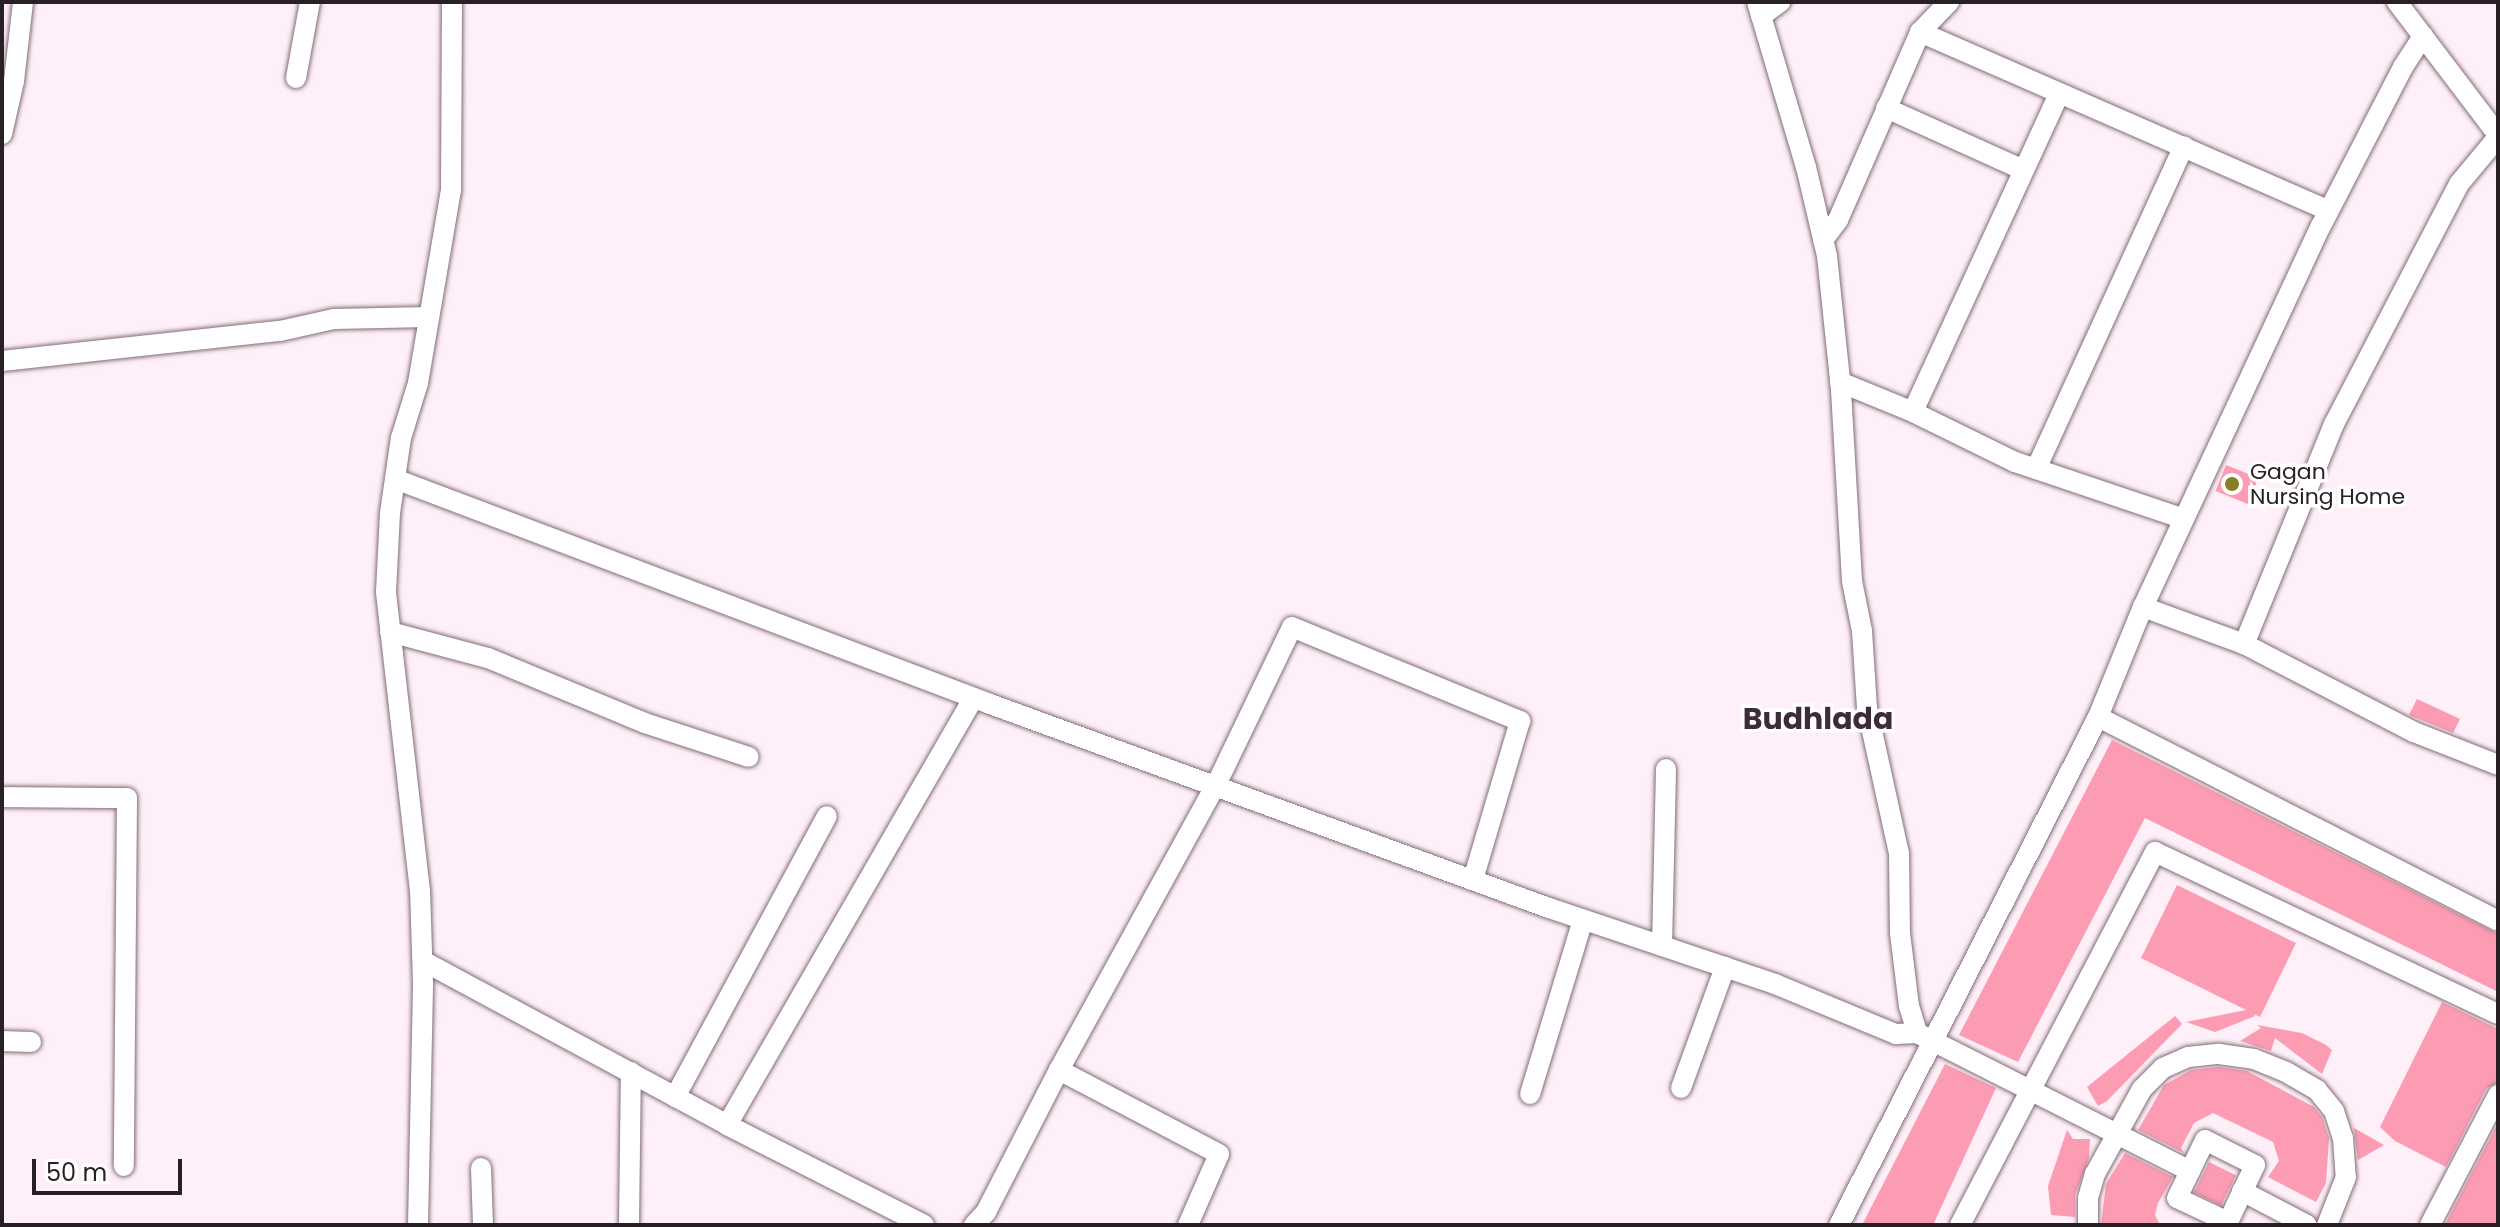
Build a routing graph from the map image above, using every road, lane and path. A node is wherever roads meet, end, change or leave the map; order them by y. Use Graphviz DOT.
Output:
graph roads {
  1 [pos="23,2"];
  2 [pos="310,2"];
  3 [pos="452,2"];
  4 [pos="1780,2"];
  5 [pos="1949,2"];
  6 [pos="2397,2"];
  7 [pos="1759,9"];
  8 [pos="1920,32"];
  9 [pos="10,34"];
  10 [pos="2423,36"];
  11 [pos="296,78"];
  12 [pos="2059,94"];
  13 [pos="1886,108"];
  14 [pos="2,134"];
  15 [pos="2498,136"];
  16 [pos="2184,146"];
  17 [pos="2023,170"];
  18 [pos="2329,211"];
  19 [pos="1823,240"];
  20 [pos="429,317"];
  21 [pos="2,361"];
  22 [pos="1840,382"];
  23 [pos="1913,412"];
  24 [pos="2036,469"];
  25 [pos="395,479"];
  26 [pos="2184,519"];
  27 [pos="2143,607"];
  28 [pos="390,632"];
  29 [pos="2244,644"];
  30 [pos="974,698"];
  31 [pos="2098,717"];
  32 [pos="749,757"];
  33 [pos="2498,765"];
  34 [pos="1666,769"];
  35 [pos="1216,785"];
  36 [pos="2,797"];
  37 [pos="827,816"];
  38 [pos="1473,880"];
  39 [pos="1583,920"];
  40 [pos="2498,921"];
  41 [pos="1662,946"];
  42 [pos="423,961"];
  43 [pos="1725,967"];
  44 [pos="2498,1014"];
  45 [pos="1924,1038"];
  46 [pos="2,1041"];
  47 [pos="31,1042"];
  48 [pos="1059,1070"];
  49 [pos="631,1072"];
  50 [pos="1681,1088"];
  51 [pos="2030,1090"];
  52 [pos="1530,1094"];
  53 [pos="2498,1095"];
  54 [pos="675,1097"];
  55 [pos="727,1125"];
  56 [pos="2116,1134"];
  57 [pos="124,1166"];
  58 [pos="481,1168"];
  59 [pos="2190,1171"];
  60 [pos="2242,1191"];
  61 [pos="418,1225"];
  62 [pos="483,1225"];
  63 [pos="629,1225"];
  64 [pos="924,1225"];
  65 [pos="974,1225"];
  66 [pos="1188,1225"];
  67 [pos="1839,1225"];
  68 [pos="1960,1225"];
  69 [pos="2088,1225"];
  70 [pos="2307,1225"];
  71 [pos="2327,1225"];
  72 [pos="2430,1225"];
  1 -- 9 [label="street"];
  2 -- 11 [label="street"];
  3 -- 20 [label="street"];
  4 -- 7 [label="street"];
  5 -- 8 [label="street"];
  6 -- 10 [label="street"];
  7 -- 19 [label="street"];
  8 -- 12 [label="street"];
  8 -- 13 [label="street"];
  9 -- 14 [label="street"];
  10 -- 15 [label="street"];
  10 -- 18 [label="street"];
  12 -- 16 [label="street"];
  12 -- 17 [label="street"];
  13 -- 17 [label="street"];
  13 -- 19 [label="street"];
  15 -- 29 [label="street"];
  16 -- 18 [label="street"];
  16 -- 24 [label="street"];
  17 -- 23 [label="street"];
  18 -- 26 [label="street"];
  19 -- 22 [label="street"];
  20 -- 21 [label="street"];
  20 -- 25 [label="street"];
  22 -- 23 [label="street"];
  22 -- 45 [label="street"];
  23 -- 24 [label="street"];
  24 -- 26 [label="street"];
  25 -- 28 [label="street"];
  25 -- 30 [label="street"];
  26 -- 27 [label="street"];
  27 -- 29 [label="street"];
  27 -- 31 [label="street"];
  28 -- 32 [label="street"];
  28 -- 42 [label="street"];
  29 -- 33 [label="street"];
  30 -- 35 [label="street"];
  30 -- 55 [label="street"];
  31 -- 40 [label="street"];
  31 -- 45 [label="street"];
  34 -- 41 [label="street"];
  35 -- 38 [label="street"];
  35 -- 38 [label="street"];
  35 -- 48 [label="street"];
  36 -- 57 [label="street"];
  37 -- 54 [label="street"];
  38 -- 39 [label="street"];
  39 -- 41 [label="street"];
  39 -- 52 [label="street"];
  41 -- 43 [label="street"];
  42 -- 49 [label="street"];
  42 -- 61 [label="street"];
  43 -- 45 [label="street"];
  43 -- 50 [label="street"];
  44 -- 51 [label="street"];
  45 -- 51 [label="street"];
  45 -- 67 [label="street"];
  46 -- 47 [label="street"];
  48 -- 65 [label="street"];
  48 -- 66 [label="street"];
  49 -- 54 [label="street"];
  49 -- 63 [label="street"];
  51 -- 56 [label="street"];
  51 -- 68 [label="street"];
  53 -- 72 [label="street"];
  54 -- 55 [label="street"];
  55 -- 64 [label="street"];
  56 -- 59 [label="street"];
  56 -- 69 [label="street"];
  56 -- 71 [label="street"];
  58 -- 62 [label="street"];
  59 -- 60 [label="street"];
  59 -- 60 [label="street"];
  60 -- 70 [label="street"];
}
